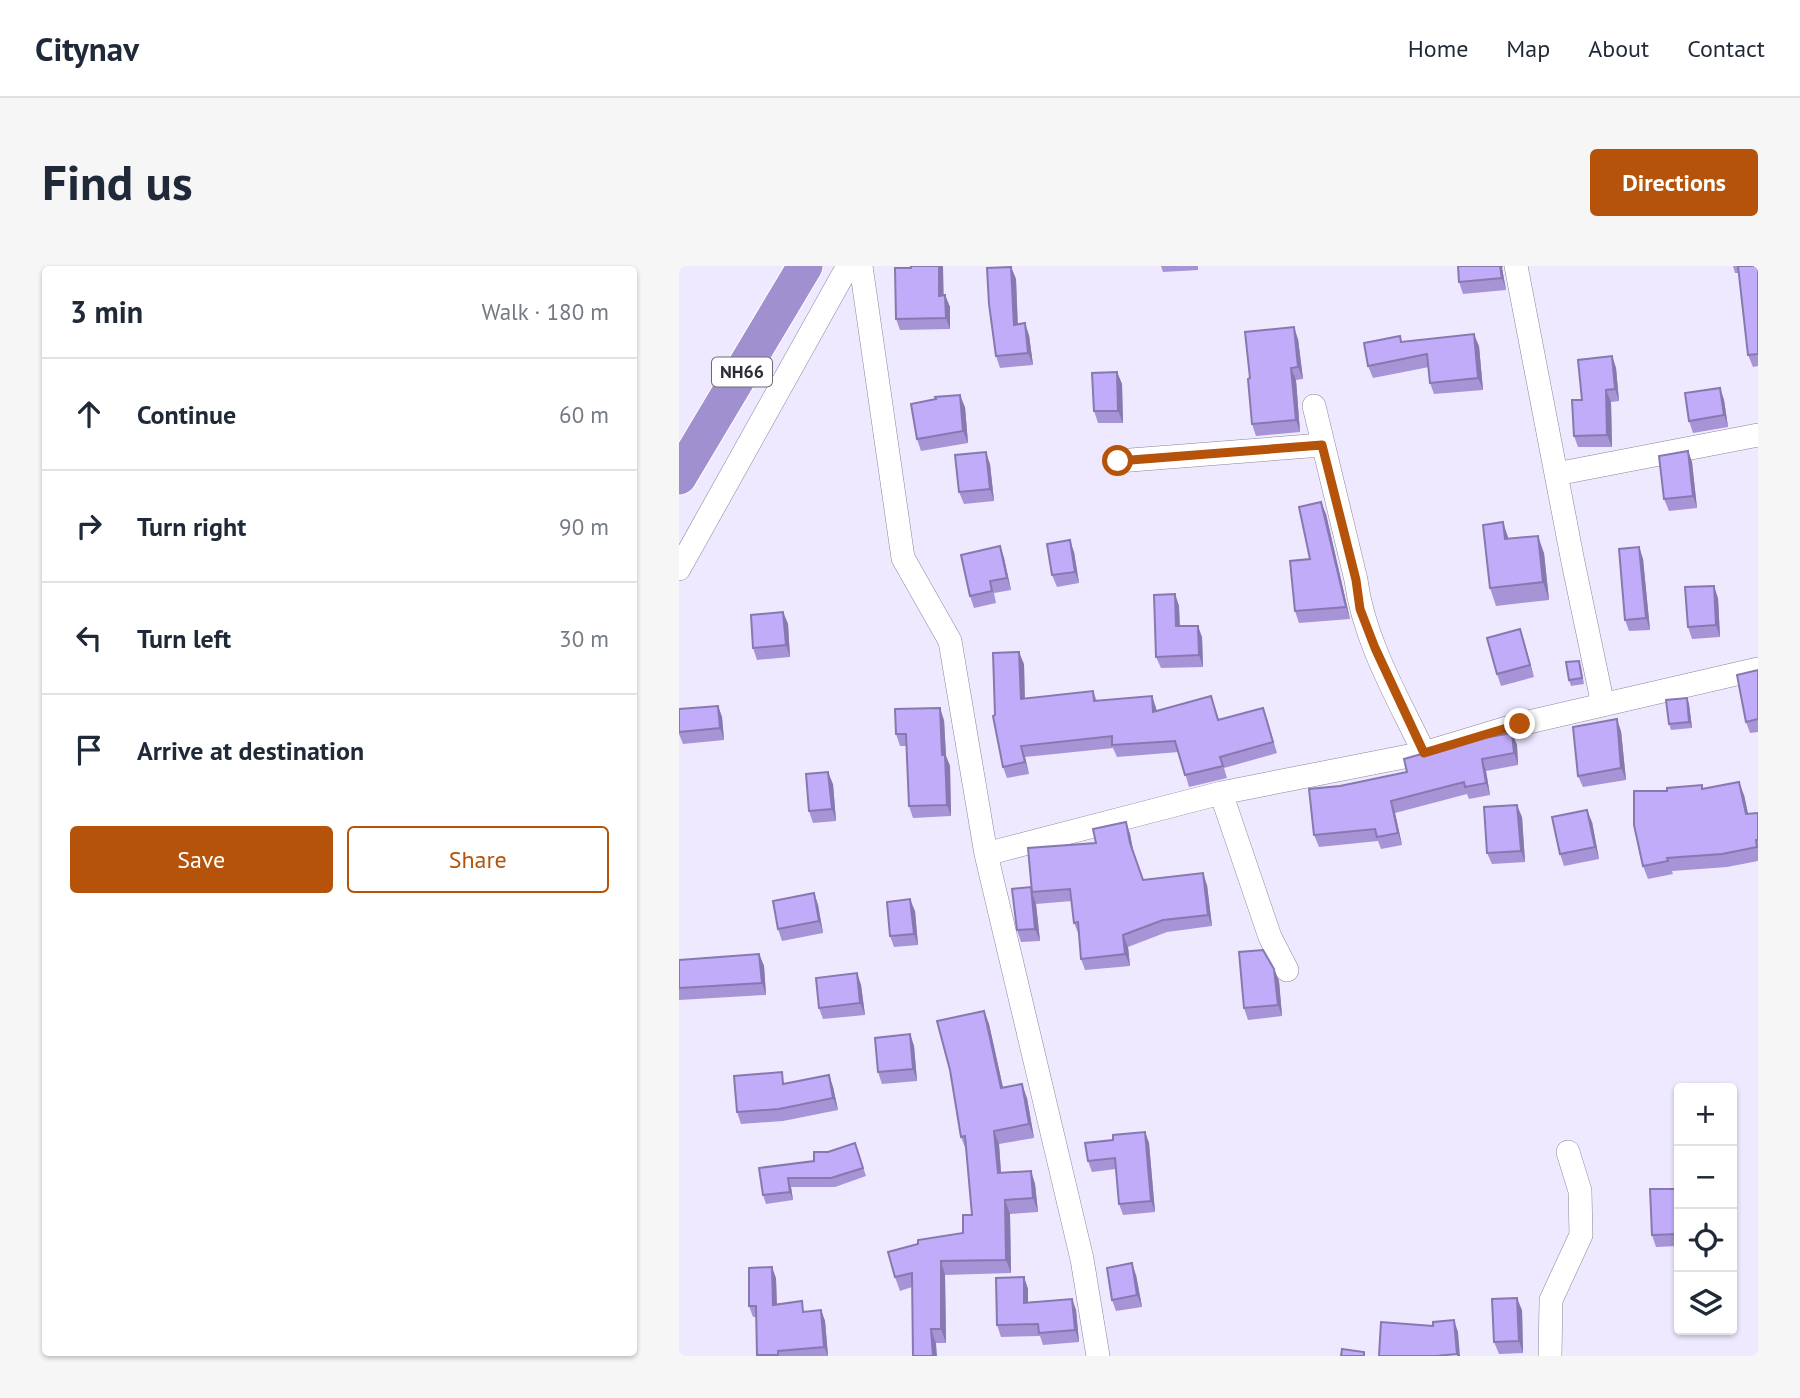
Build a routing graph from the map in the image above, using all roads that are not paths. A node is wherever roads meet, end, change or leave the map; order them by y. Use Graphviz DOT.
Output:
graph roads {
  1 [pos="805,266"];
  2 [pos="848,266"];
  3 [pos="861,266"];
  4 [pos="1516,266"];
  5 [pos="1314,406"];
  6 [pos="1758,435"];
  7 [pos="1322,445"];
  8 [pos="1118,461"];
  9 [pos="1556,474"];
  10 [pos="679,477"];
  11 [pos="679,569"];
  12 [pos="1758,668"];
  13 [pos="1603,705"];
  14 [pos="1424,753"];
  15 [pos="1221,793"];
  16 [pos="986,854"];
  17 [pos="1287,970"];
  18 [pos="1568,1152"];
  19 [pos="1098,1356"];
  20 [pos="1550,1356"];
  1 -- 10 [label="highway, NH66"];
  2 -- 11 [label="street"];
  3 -- 16 [label="street"];
  4 -- 9 [label="street"];
  5 -- 7 [label="street"];
  6 -- 9 [label="street"];
  7 -- 8 [label="street"];
  7 -- 14 [label="street"];
  9 -- 13 [label="street"];
  12 -- 13 [label="street"];
  13 -- 14 [label="street"];
  14 -- 15 [label="street"];
  15 -- 16 [label="street"];
  15 -- 17 [label="street"];
  16 -- 19 [label="street"];
  18 -- 20 [label="street"];
}
